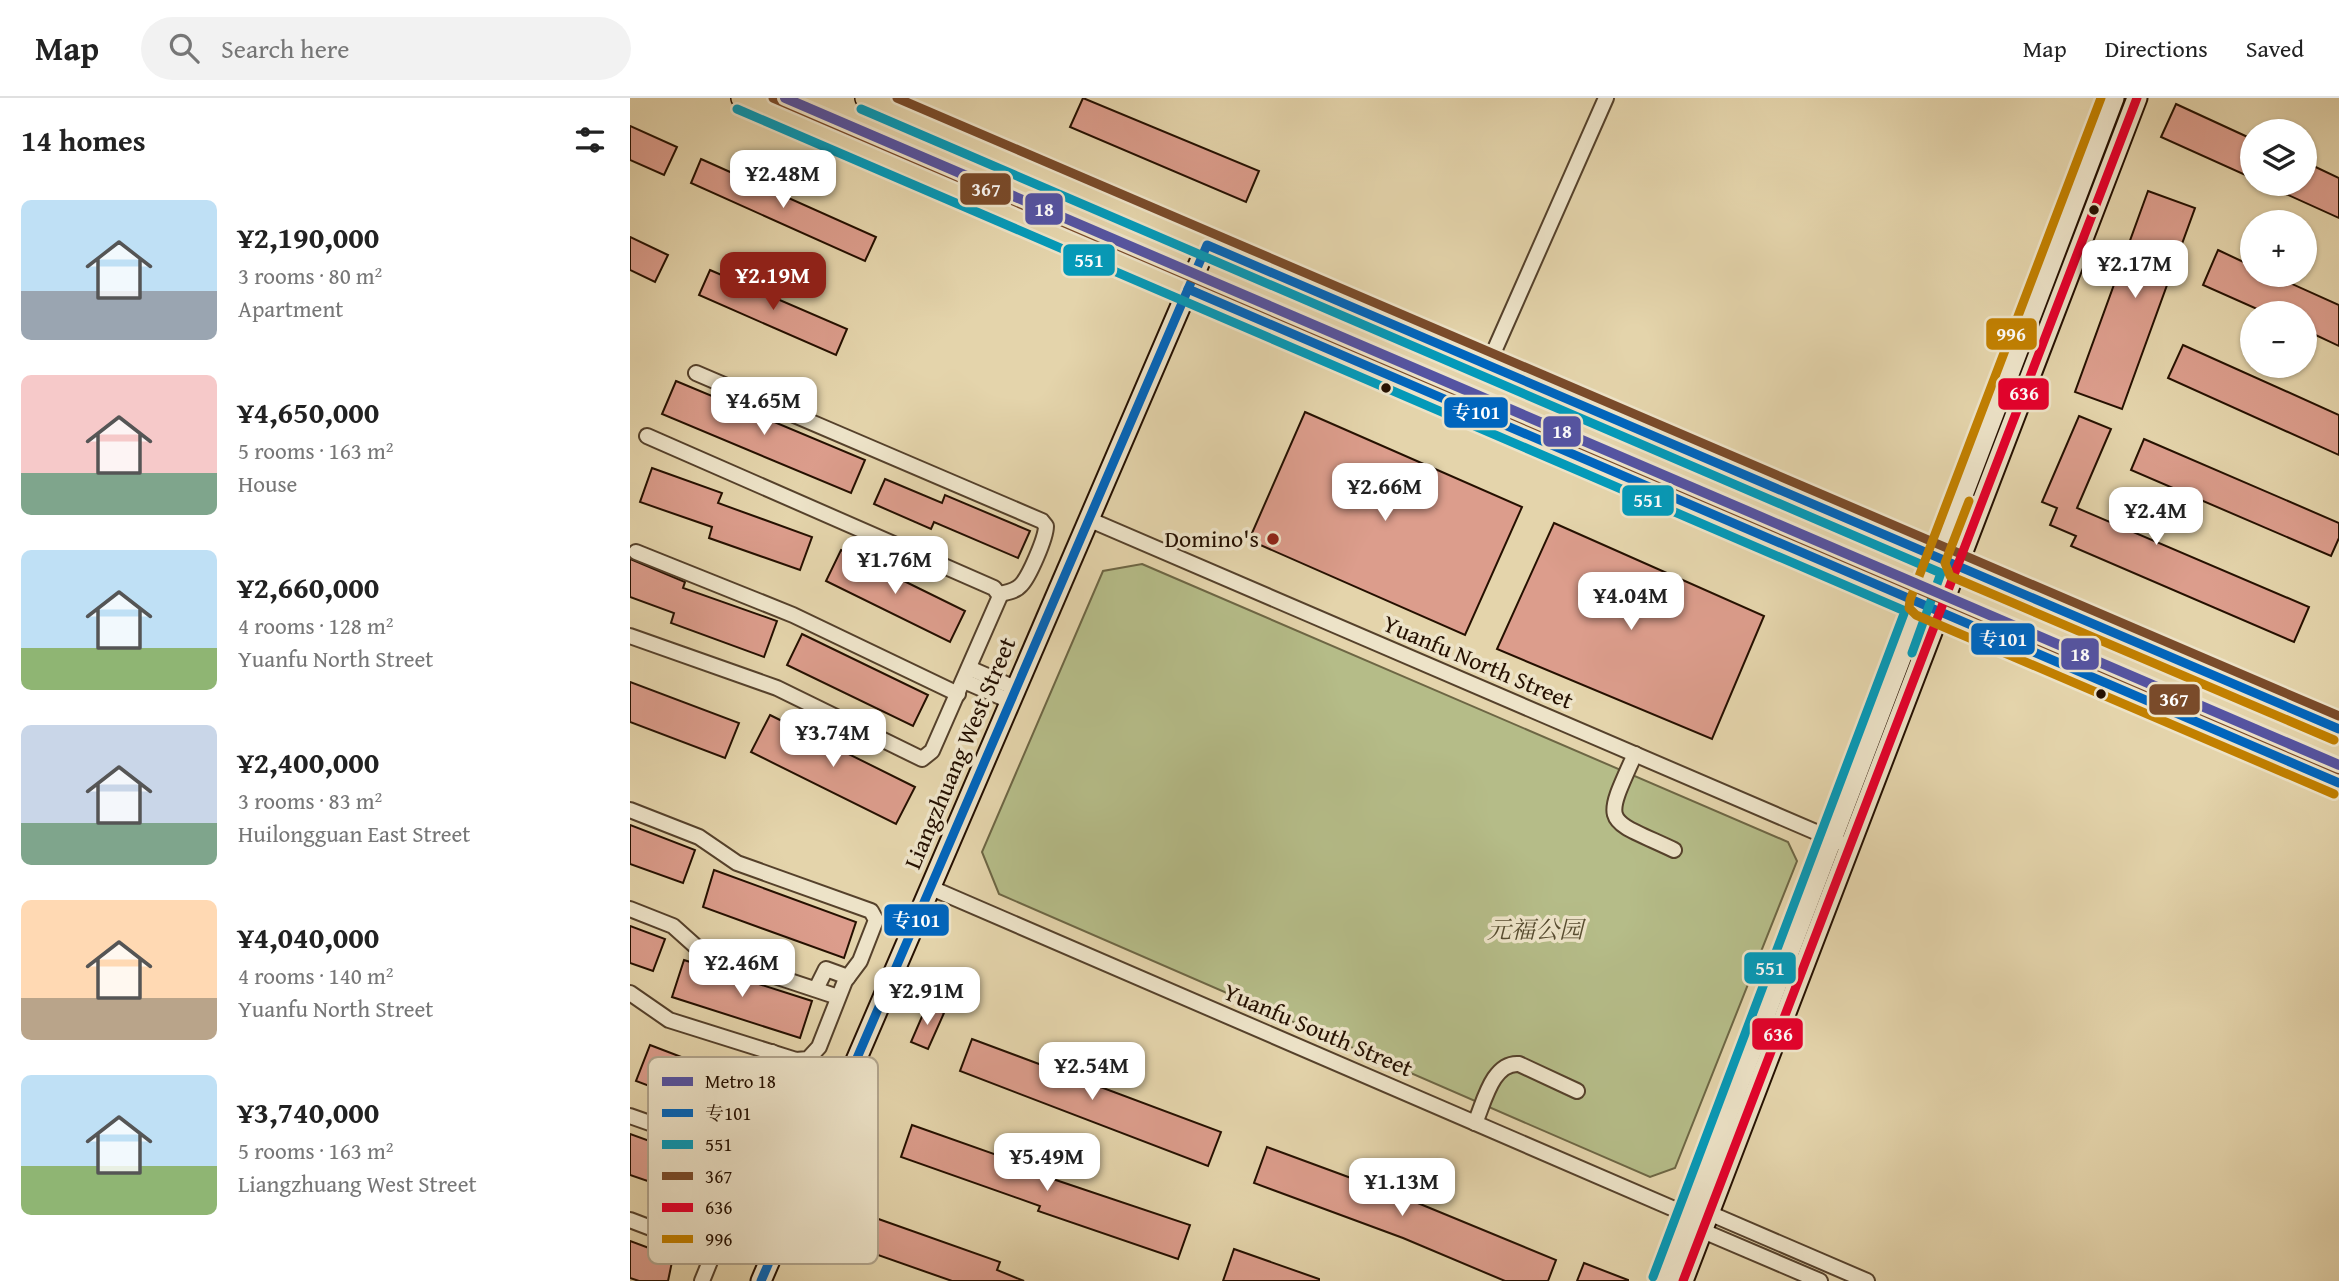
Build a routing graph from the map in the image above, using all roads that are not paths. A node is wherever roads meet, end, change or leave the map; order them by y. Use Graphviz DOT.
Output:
graph roads {
  1 [pos="742,98"];
  2 [pos="866,98"];
  3 [pos="1606,98"];
  4 [pos="2114,98"];
  5 [pos="2137,98"];
  6 [pos="1208,245"];
  7 [pos="1188,289"];
  8 [pos="1488,365"];
  9 [pos="696,373"];
  10 [pos="647,436"];
  11 [pos="1088,519"];
  12 [pos="635,552"];
  13 [pos="1948,562"];
  14 [pos="1000,594"];
  15 [pos="1931,608"];
  16 [pos="630,636"];
  17 [pos="964,681"];
  18 [pos="1012,694"];
  19 [pos="2339,729"];
  20 [pos="1635,754"];
  21 [pos="2339,783"];
  22 [pos="630,810"];
  23 [pos="1841,843"];
  24 [pos="1674,850"];
  25 [pos="929,887"];
  26 [pos="630,909"];
  27 [pos="848,976"];
  28 [pos="816,989"];
  29 [pos="630,993"];
  30 [pos="838,997"];
  31 [pos="772,1052"];
  32 [pos="770,1057"];
  33 [pos="790,1057"];
  34 [pos="812,1057"];
  35 [pos="856,1057"];
  36 [pos="1577,1091"];
  37 [pos="630,1116"];
  38 [pos="648,1122"];
  39 [pos="1475,1123"];
  40 [pos="1688,1215"];
  41 [pos="630,1220"];
  42 [pos="1706,1222"];
  43 [pos="648,1227"];
  44 [pos="709,1264"];
  45 [pos="768,1264"];
  46 [pos="702,1281"];
  47 [pos="761,1281"];
  48 [pos="1664,1281"];
  49 [pos="1683,1281"];
  50 [pos="1820,1281"];
  51 [pos="1867,1281"];
  1 -- 7 [label="main road"];
  2 -- 6 [label="main road"];
  3 -- 8 [label="street"];
  4 -- 13 [label="street"];
  5 -- 13 [label="street"];
  6 -- 7 [label="street, Liangzhuang West Street"];
  6 -- 8 [label="main road"];
  7 -- 11 [label="street, Liangzhuang West Street"];
  7 -- 15 [label="main road"];
  8 -- 13 [label="main road"];
  9 -- 14 [label="street"];
  10 -- 14 [label="street"];
  11 -- 18 [label="street, Liangzhuang West Street"];
  11 -- 20 [label="street, Yuanfu North Street"];
  12 -- 17 [label="street"];
  13 -- 15 [label="street"];
  13 -- 19 [label="main road"];
  14 -- 17 [label="street"];
  15 -- 21 [label="main road"];
  15 -- 23 [label="street"];
  16 -- 17 [label="street"];
  17 -- 18 [label="street"];
  18 -- 25 [label="street, Liangzhuang West Street"];
  20 -- 23 [label="street, Yuanfu North Street"];
  20 -- 24 [label="street"];
  22 -- 27 [label="street"];
  23 -- 40 [label="street"];
  23 -- 42 [label="street"];
  25 -- 35 [label="street, Liangzhuang West Street"];
  25 -- 39 [label="street, Yuanfu South Street"];
  26 -- 28 [label="street"];
  27 -- 28 [label="street"];
  27 -- 30 [label="street"];
  28 -- 30 [label="street"];
  29 -- 31 [label="street"];
  30 -- 34 [label="street"];
  31 -- 32 [label="street"];
  31 -- 33 [label="street"];
  36 -- 39 [label="street"];
  37 -- 38 [label="street"];
  39 -- 40 [label="street, Yuanfu South Street"];
  40 -- 42 [label="street, Yuanfu South Street"];
  40 -- 48 [label="street"];
  41 -- 43 [label="street"];
  42 -- 49 [label="street"];
  42 -- 50 [label="street, Yuanfu South Street"];
  42 -- 51 [label="street, Yuanfu South Street"];
  44 -- 46 [label="street"];
  45 -- 47 [label="street, Liangzhuang West Street"];
}
